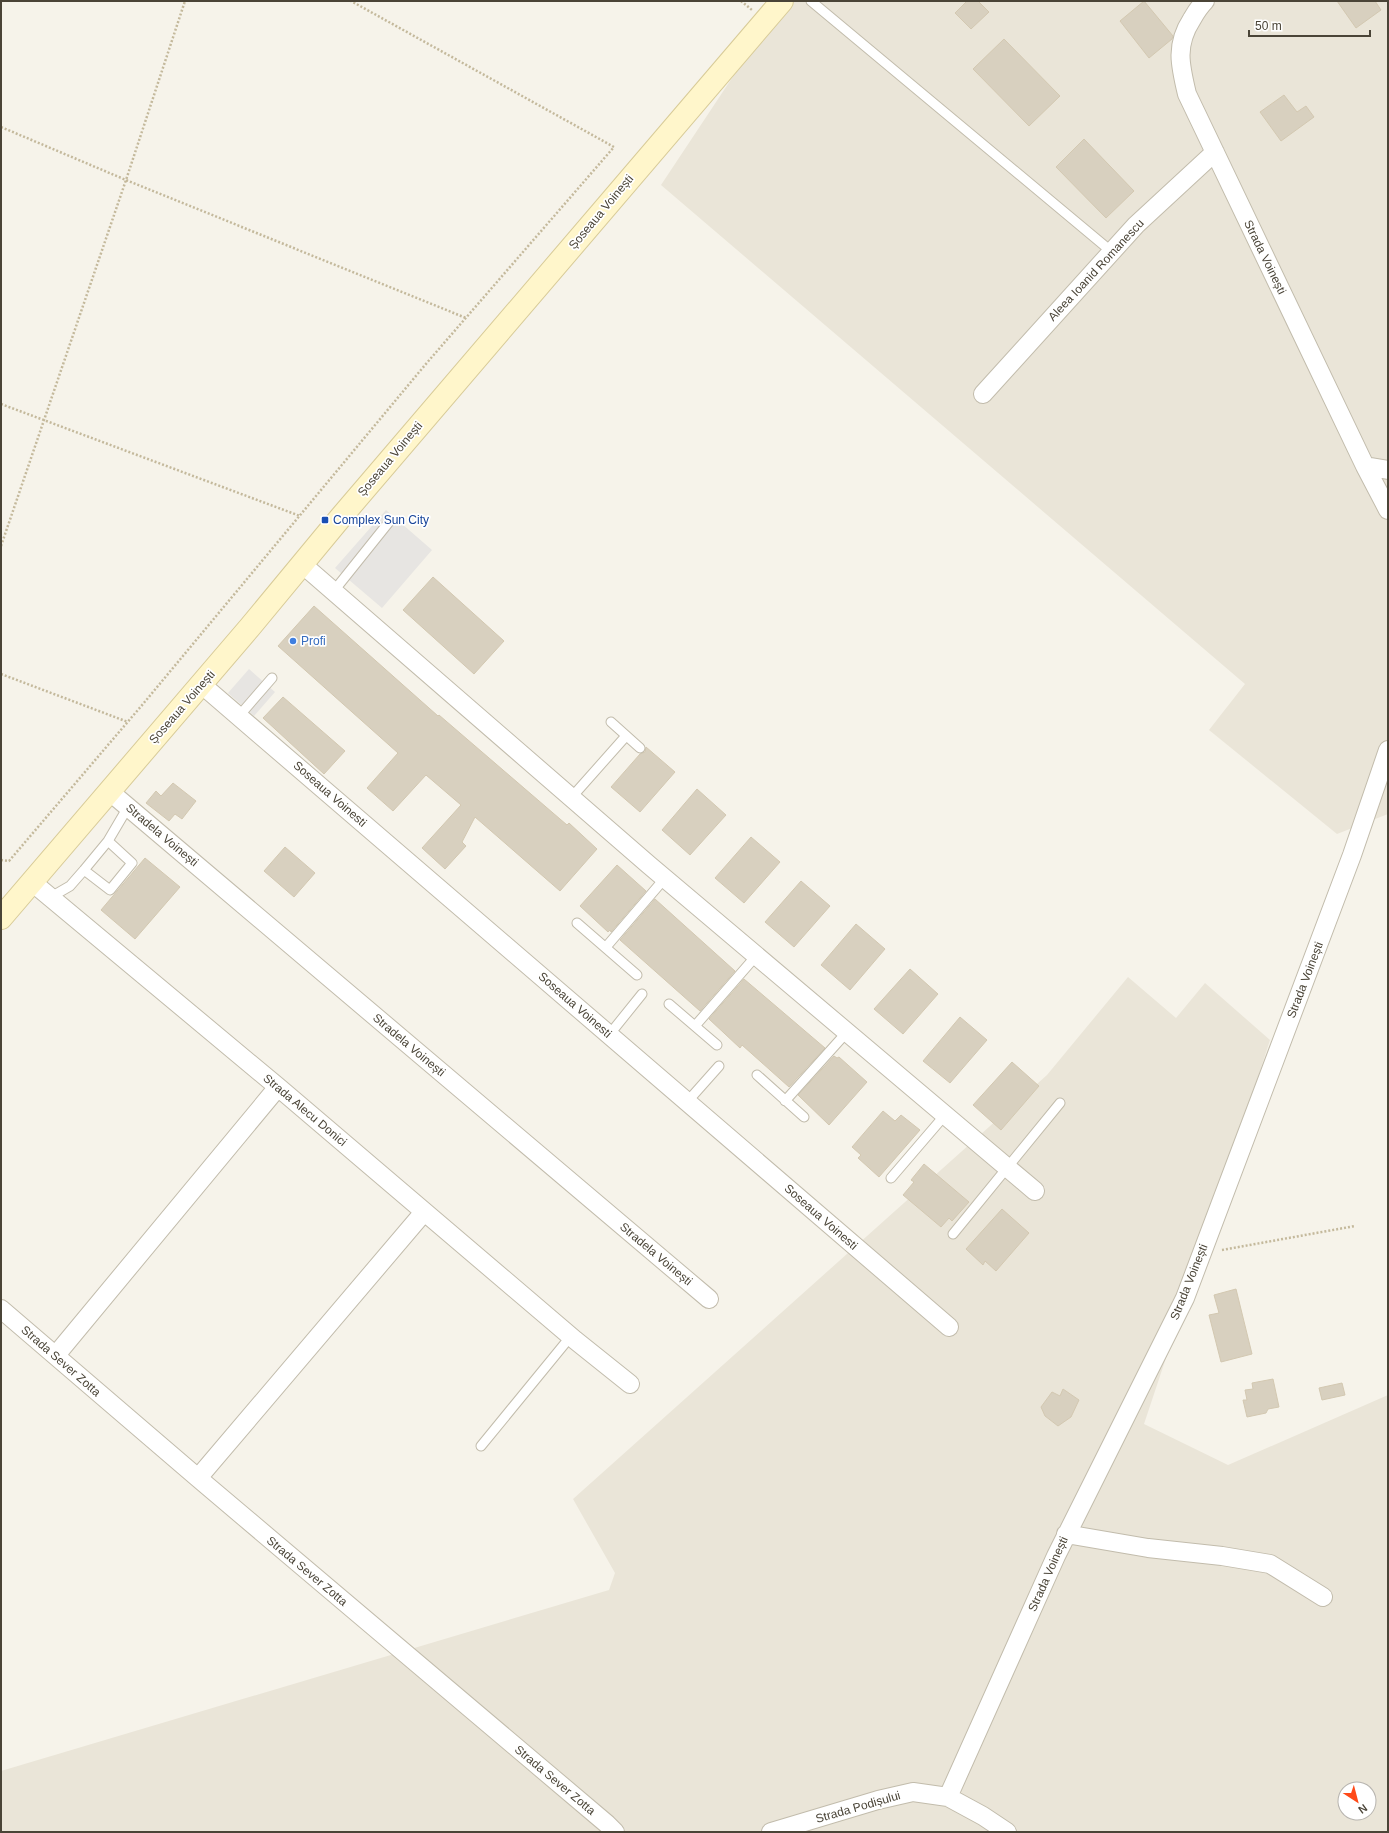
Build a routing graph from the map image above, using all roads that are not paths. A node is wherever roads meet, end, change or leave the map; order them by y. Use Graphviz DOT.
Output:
graph roads {
  1 [pos="782,1"];
  2 [pos="811,1"];
  3 [pos="1205,1"];
  4 [pos="1215,152"];
  5 [pos="1112,252"];
  6 [pos="983,394"];
  7 [pos="1365,466"];
  8 [pos="1388,470"];
  9 [pos="1388,510"];
  10 [pos="390,522"];
  11 [pos="302,564"];
  12 [pos="333,592"];
  13 [pos="272,678"];
  14 [pos="201,684"];
  15 [pos="239,716"];
  16 [pos="611,722"];
  17 [pos="626,736"];
  18 [pos="640,748"];
  19 [pos="1388,750"];
  20 [pos="109,791"];
  21 [pos="571,798"];
  22 [pos="128,807"];
  23 [pos="108,841"];
  24 [pos="84,870"];
  25 [pos="665,878"];
  26 [pos="32,882"];
  27 [pos="51,897"];
  28 [pos="1,918"];
  29 [pos="577,923"];
  30 [pos="606,947"];
  31 [pos="756,956"];
  32 [pos="638,975"];
  33 [pos="642,994"];
  34 [pos="669,1004"];
  35 [pos="695,1026"];
  36 [pos="847,1032"];
  37 [pos="609,1035"];
  38 [pos="717,1045"];
  39 [pos="719,1066"];
  40 [pos="757,1076"];
  41 [pos="278,1087"];
  42 [pos="785,1101"];
  43 [pos="687,1102"];
  44 [pos="1060,1103"];
  45 [pos="945,1115"];
  46 [pos="804,1117"];
  47 [pos="1008,1168"];
  48 [pos="891,1178"];
  49 [pos="1035,1191"];
  50 [pos="424,1212"];
  51 [pos="953,1234"];
  52 [pos="709,1299"];
  53 [pos="1,1309"];
  54 [pos="949,1327"];
  55 [pos="573,1338"];
  56 [pos="56,1356"];
  57 [pos="630,1384"];
  58 [pos="481,1446"];
  59 [pos="198,1478"];
  60 [pos="1066,1534"];
  61 [pos="1323,1597"];
  62 [pos="948,1797"];
  63 [pos="615,1832"];
  64 [pos="772,1832"];
  65 [pos="1007,1832"];
  1 -- 11 [label="main road, Șoseaua Voinești"];
  2 -- 5 [label="lane"];
  3 -- 4 [label="street, Strada Voinești"];
  4 -- 5 [label="street, Aleea Ioanid Romanescu"];
  4 -- 7 [label="street, Strada Voinești"];
  5 -- 6 [label="street, Aleea Ioanid Romanescu"];
  7 -- 8 [label="street"];
  7 -- 9 [label="street, Strada Voinești"];
  10 -- 12 [label="lane"];
  11 -- 12 [label="street"];
  11 -- 14 [label="main road, Șoseaua Voinești"];
  12 -- 21 [label="street"];
  13 -- 15 [label="lane"];
  14 -- 15 [label="street, Soseaua Voinesti"];
  14 -- 20 [label="main road, Șoseaua Voinești"];
  15 -- 37 [label="street, Soseaua Voinesti"];
  16 -- 17 [label="lane"];
  17 -- 18 [label="lane"];
  17 -- 21 [label="lane"];
  19 -- 60 [label="street, Strada Voinești"];
  20 -- 22 [label="street, Stradela Voinești"];
  20 -- 26 [label="main road, Șoseaua Voinești"];
  21 -- 25 [label="street"];
  22 -- 23 [label="lane"];
  22 -- 52 [label="street, Stradela Voinești"];
  23 -- 24 [label="lane"];
  23 -- 24 [label="lane"];
  24 -- 27 [label="lane"];
  25 -- 30 [label="lane"];
  25 -- 31 [label="street"];
  26 -- 27 [label="street, Strada Alecu Donici"];
  26 -- 28 [label="main road, Șoseaua Voinești"];
  27 -- 41 [label="street, Strada Alecu Donici"];
  29 -- 30 [label="lane"];
  30 -- 32 [label="lane"];
  31 -- 35 [label="lane"];
  31 -- 36 [label="street"];
  33 -- 37 [label="lane"];
  34 -- 35 [label="lane"];
  35 -- 38 [label="lane"];
  36 -- 42 [label="lane"];
  36 -- 45 [label="street"];
  37 -- 43 [label="street, Soseaua Voinesti"];
  39 -- 43 [label="lane"];
  40 -- 42 [label="lane"];
  41 -- 50 [label="street, Strada Alecu Donici"];
  41 -- 56 [label="street"];
  42 -- 46 [label="lane"];
  43 -- 54 [label="street, Soseaua Voinesti"];
  44 -- 47 [label="lane"];
  45 -- 47 [label="street"];
  45 -- 48 [label="lane"];
  47 -- 49 [label="street"];
  47 -- 51 [label="lane"];
  50 -- 55 [label="street, Strada Alecu Donici"];
  50 -- 59 [label="street"];
  53 -- 56 [label="street, Strada Sever Zotta"];
  55 -- 57 [label="street, Strada Alecu Donici"];
  55 -- 58 [label="lane"];
  56 -- 59 [label="street, Strada Sever Zotta"];
  59 -- 63 [label="street, Strada Sever Zotta"];
  60 -- 61 [label="street"];
  60 -- 62 [label="street, Strada Voinești"];
  62 -- 64 [label="street, Strada Podișului"];
  62 -- 65 [label="street, Strada Podișului"];
}
